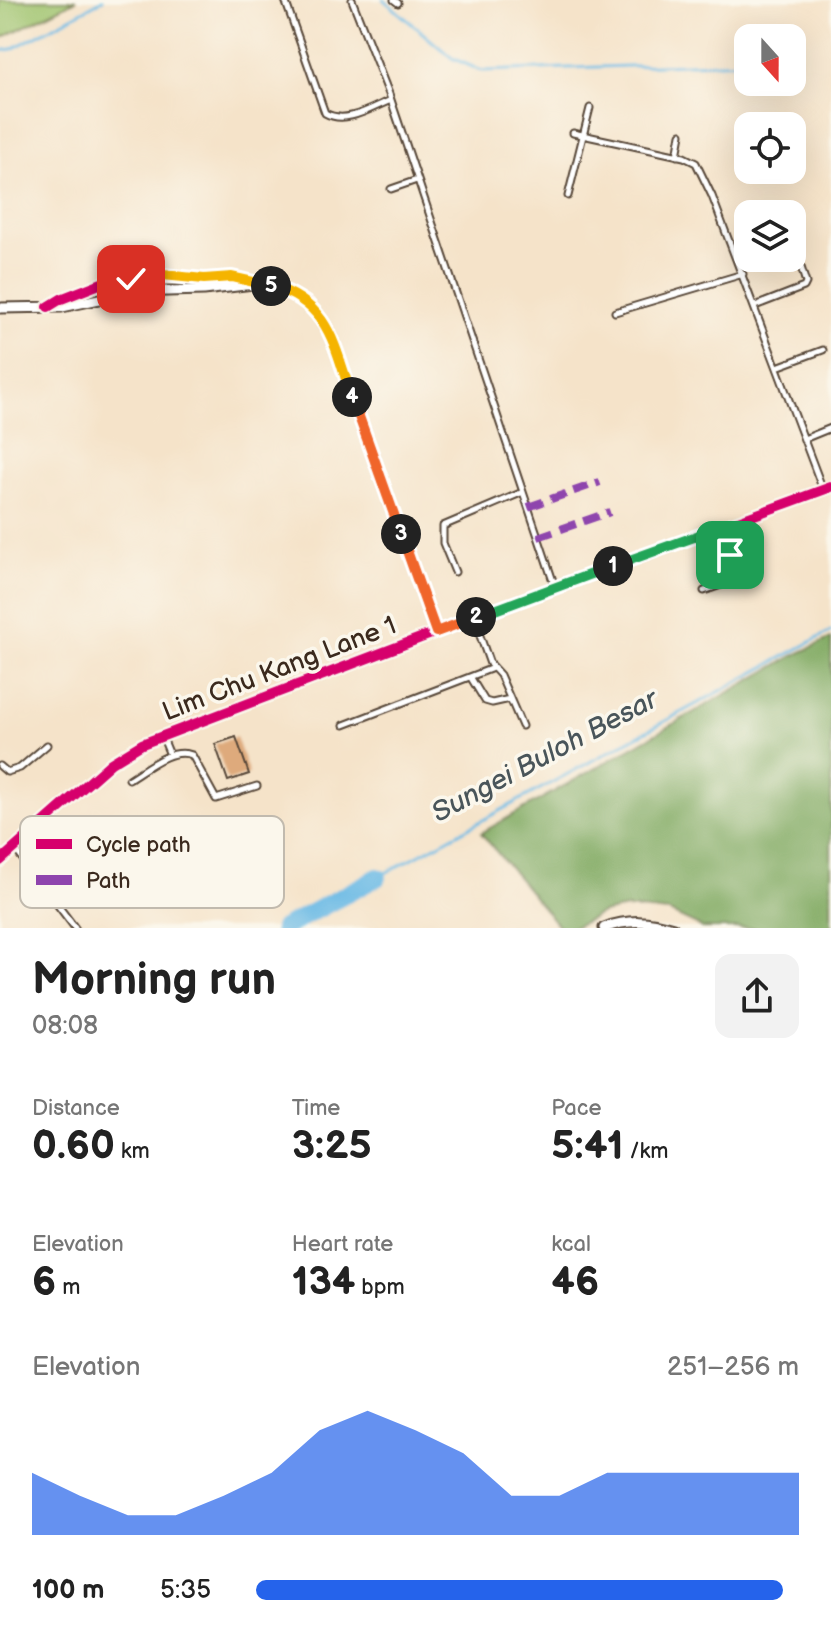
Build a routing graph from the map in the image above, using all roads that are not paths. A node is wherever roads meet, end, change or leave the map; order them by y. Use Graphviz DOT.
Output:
graph roads {
  1 [pos="285,0"];
  2 [pos="352,0"];
  3 [pos="391,100"];
  4 [pos="590,108"];
  5 [pos="573,133"];
  6 [pos="681,134"];
  7 [pos="583,135"];
  8 [pos="677,156"];
  9 [pos="417,180"];
  10 [pos="391,189"];
  11 [pos="568,196"];
  12 [pos="803,272"];
  13 [pos="743,274"];
  14 [pos="260,283"];
  15 [pos="755,306"];
  16 [pos="48,307"];
  17 [pos="0,308"];
  18 [pos="615,312"];
  19 [pos="823,350"];
  20 [pos="777,367"];
  21 [pos="831,428"];
  22 [pos="804,439"];
  23 [pos="827,489"];
  24 [pos="523,492"];
  25 [pos="722,527"];
  26 [pos="455,572"];
  27 [pos="555,587"];
  28 [pos="704,591"];
  29 [pos="473,618"];
  30 [pos="436,632"];
  31 [pos="493,668"];
  32 [pos="471,678"];
  33 [pos="510,699"];
  34 [pos="344,725"];
  35 [pos="522,726"];
  36 [pos="162,736"];
  37 [pos="47,745"];
  38 [pos="170,755"];
  39 [pos="0,766"];
  40 [pos="129,779"];
  41 [pos="257,786"];
  42 [pos="51,816"];
  43 [pos="20,844"];
  44 [pos="15,848"];
  45 [pos="20,855"];
  46 [pos="0,861"];
  47 [pos="60,908"];
  48 [pos="75,928"];
  49 [pos="604,928"];
  50 [pos="673,928"];
  1 -- 3 [label="lane"];
  2 -- 3 [label="lane"];
  3 -- 9 [label="lane"];
  4 -- 7 [label="lane"];
  5 -- 7 [label="lane"];
  6 -- 8 [label="lane"];
  7 -- 8 [label="lane"];
  7 -- 11 [label="lane"];
  8 -- 13 [label="lane"];
  9 -- 10 [label="lane"];
  9 -- 24 [label="lane"];
  12 -- 15 [label="lane"];
  13 -- 15 [label="lane"];
  13 -- 18 [label="lane"];
  14 -- 16 [label="street"];
  14 -- 16 [label="street"];
  14 -- 30 [label="street"];
  15 -- 20 [label="lane"];
  16 -- 17 [label="street"];
  19 -- 20 [label="lane"];
  20 -- 22 [label="lane"];
  21 -- 22 [label="lane"];
  22 -- 23 [label="lane"];
  23 -- 25 [label="street, Lim Chu Kang Lane 1"];
  24 -- 26 [label="lane"];
  24 -- 27 [label="lane"];
  25 -- 27 [label="street, Lim Chu Kang Lane 1"];
  25 -- 28 [label="lane"];
  27 -- 29 [label="street, Lim Chu Kang Lane 1"];
  29 -- 30 [label="street, Lim Chu Kang Lane 1"];
  29 -- 31 [label="lane"];
  30 -- 36 [label="street, Lim Chu Kang Lane 1"];
  31 -- 32 [label="lane"];
  31 -- 33 [label="lane"];
  32 -- 33 [label="lane"];
  32 -- 34 [label="lane"];
  33 -- 35 [label="lane"];
  36 -- 38 [label="lane"];
  36 -- 42 [label="street, Lim Chu Kang Lane 1"];
  37 -- 39 [label="lane"];
  38 -- 40 [label="lane"];
  38 -- 41 [label="lane"];
  43 -- 44 [label="street, Lim Chu Kang Lane 1"];
  44 -- 45 [label="lane"];
  44 -- 46 [label="street, Lim Chu Kang Lane 1"];
  47 -- 48 [label="lane"];
  49 -- 50 [label="street"];
}
